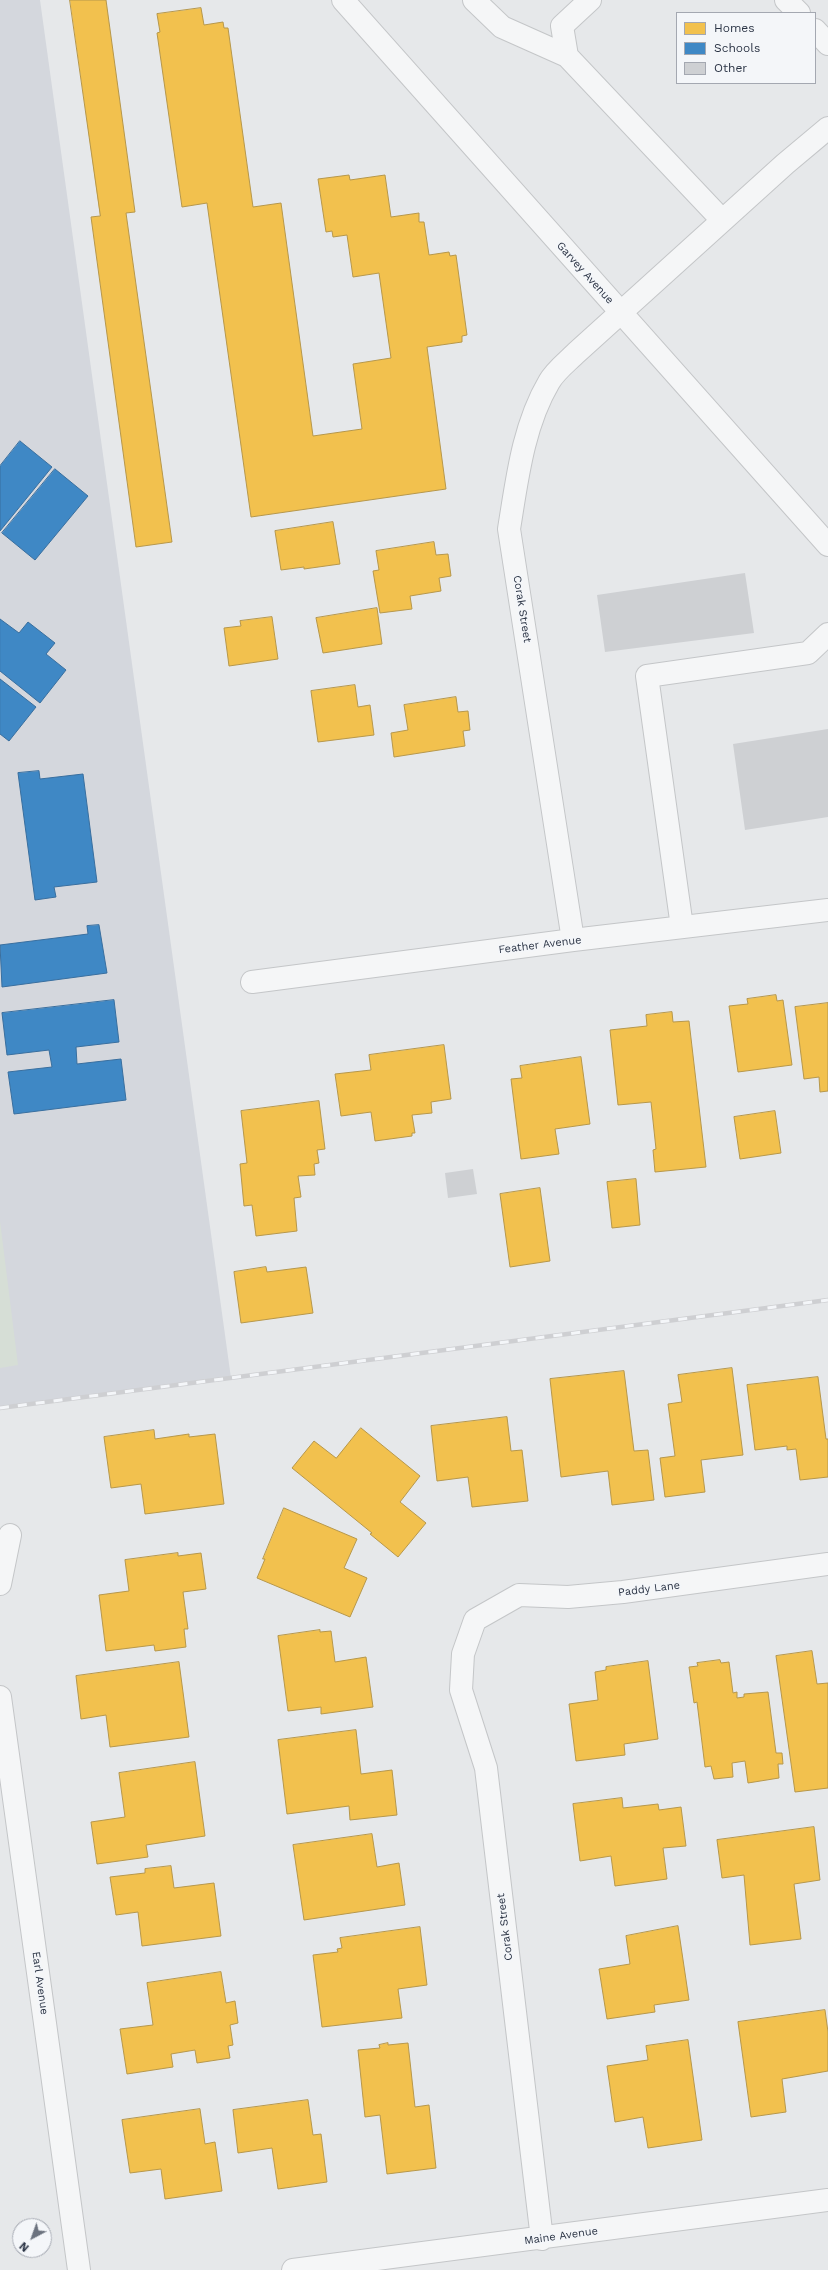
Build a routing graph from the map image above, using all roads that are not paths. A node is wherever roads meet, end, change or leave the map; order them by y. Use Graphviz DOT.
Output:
graph roads {
  1 [pos="343,0"];
  2 [pos="474,0"];
  3 [pos="590,0"];
  4 [pos="786,0"];
  5 [pos="798,12"];
  6 [pos="816,31"];
  7 [pos="828,44"];
  8 [pos="567,56"];
  9 [pos="828,128"];
  10 [pos="722,220"];
  11 [pos="621,313"];
  12 [pos="828,545"];
  13 [pos="828,634"];
  14 [pos="828,910"];
  15 [pos="682,927"];
  16 [pos="573,940"];
  17 [pos="252,982"];
  18 [pos="10,1535"];
  19 [pos="828,1564"];
  20 [pos="0,1584"];
  21 [pos="475,1620"];
  22 [pos="0,1697"];
  23 [pos="828,2200"];
  24 [pos="542,2239"];
  25 [pos="79,2270"];
  26 [pos="293,2270"];
  1 -- 11 [label="street, Garvey Avenue"];
  2 -- 8 [label="street"];
  3 -- 8 [label="street"];
  4 -- 5 [label="street"];
  6 -- 7 [label="street"];
  8 -- 10 [label="street"];
  9 -- 10 [label="street, Corak Street"];
  10 -- 11 [label="street, Corak Street"];
  11 -- 12 [label="street, Garvey Avenue"];
  11 -- 16 [label="street, Corak Street"];
  13 -- 15 [label="street"];
  14 -- 15 [label="street, Feather Avenue"];
  15 -- 16 [label="street, Feather Avenue"];
  16 -- 17 [label="street, Feather Avenue"];
  18 -- 20 [label="street"];
  19 -- 21 [label="street, Paddy Lane"];
  21 -- 24 [label="street, Corak Street"];
  22 -- 25 [label="street, Earl Avenue"];
  23 -- 24 [label="street, Maine Avenue"];
  24 -- 26 [label="street, Maine Avenue"];
}
